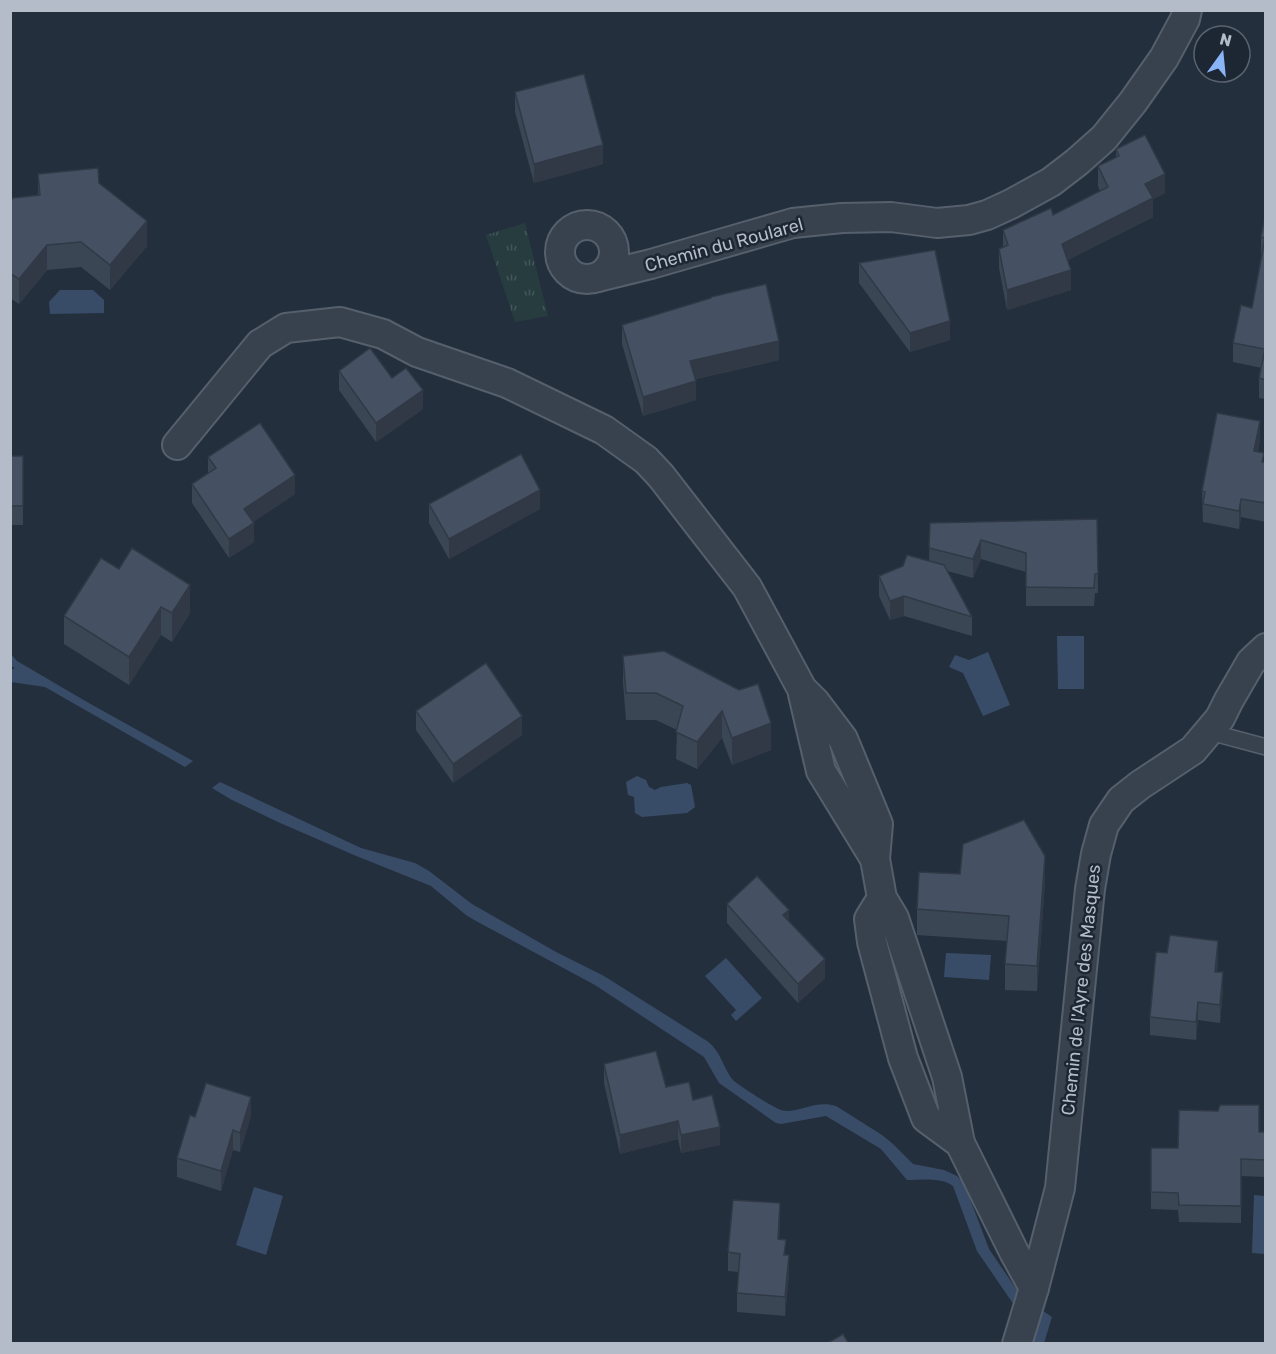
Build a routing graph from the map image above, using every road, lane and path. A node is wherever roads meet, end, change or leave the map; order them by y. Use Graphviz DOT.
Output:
graph roads {
  1 [pos="1187,10"];
  2 [pos="613,244"];
  3 [pos="651,264"];
  4 [pos="598,277"];
  5 [pos="177,445"];
  6 [pos="1266,648"];
  7 [pos="1210,732"];
  8 [pos="1266,747"];
  9 [pos="1034,1288"];
  10 [pos="1017,1344"];
  1 -- 3 [label="street, Chemin du Roularel"];
  2 -- 3 [label="street"];
  2 -- 4 [label="street"];
  2 -- 4 [label="street"];
  3 -- 4 [label="street, Chemin du Roularel"];
  5 -- 9 [label="street"];
  6 -- 7 [label="street, Chemin de l'Ayre des Masques"];
  7 -- 8 [label="lane"];
  7 -- 9 [label="street, Chemin de l'Ayre des Masques"];
  9 -- 10 [label="street, Chemin de l'Ayre des Masques"];
}
